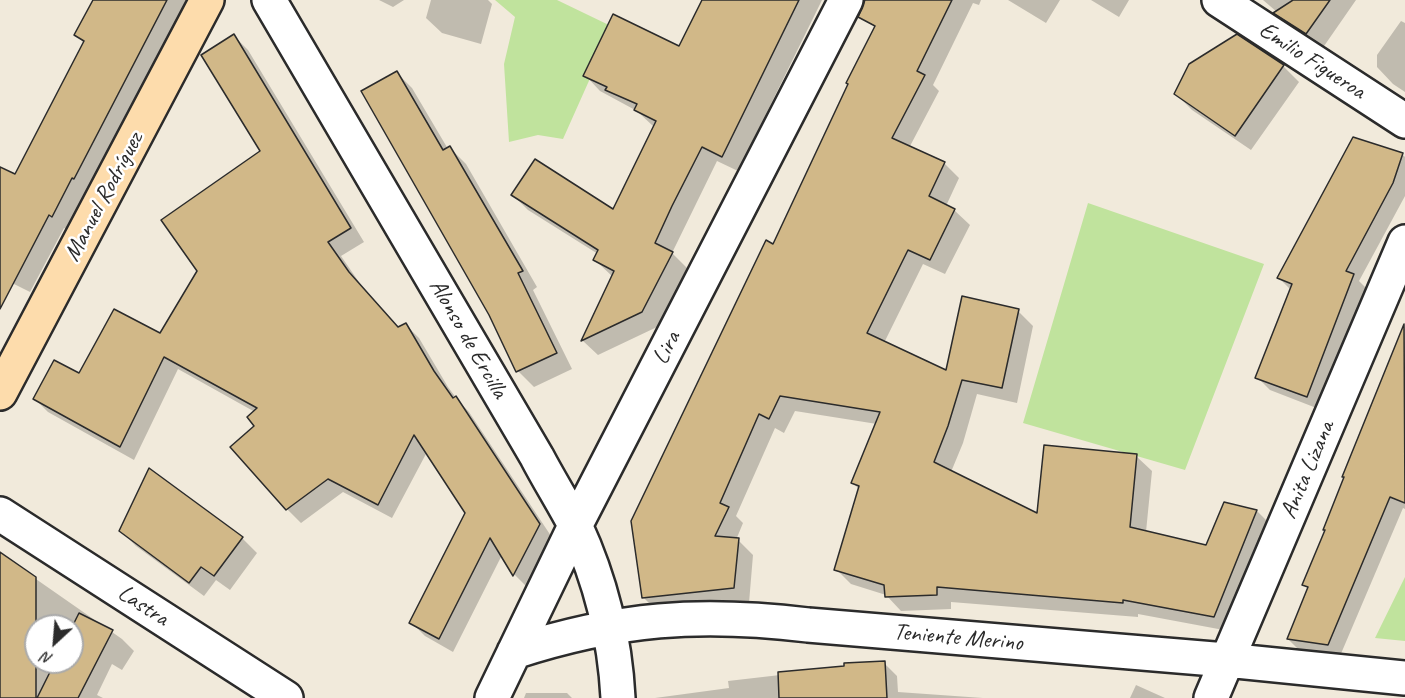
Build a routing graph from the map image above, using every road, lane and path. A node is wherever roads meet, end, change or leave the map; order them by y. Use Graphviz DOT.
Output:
graph roads {
  1 [pos="207,0"];
  2 [pos="269,0"];
  3 [pos="846,0"];
  4 [pos="1219,0"];
  5 [pos="1405,121"];
  6 [pos="1405,242"];
  7 [pos="0,393"];
  8 [pos="0,514"];
  9 [pos="575,526"];
  10 [pos="609,627"];
  11 [pos="514,652"];
  12 [pos="1226,660"];
  13 [pos="1405,678"];
  14 [pos="286,698"];
  15 [pos="492,698"];
  16 [pos="618,698"];
  17 [pos="1211,698"];
  1 -- 7 [label="main road, Manuel Rodríguez"];
  2 -- 9 [label="street, Alonso de Ercilla"];
  3 -- 9 [label="street, Lira"];
  4 -- 5 [label="street, Emilio Figueroa"];
  6 -- 12 [label="street, Anita Lizana"];
  8 -- 14 [label="street, Lastra"];
  9 -- 10 [label="street, Alonso de Ercilla"];
  9 -- 11 [label="street, Lira"];
  10 -- 11 [label="street, Teniente Merino"];
  10 -- 12 [label="street, Teniente Merino"];
  10 -- 16 [label="street, Alonso de Ercilla"];
  11 -- 15 [label="street, Lira"];
  12 -- 13 [label="street, Teniente Merino"];
  12 -- 17 [label="street, Anita Lizana"];
}
